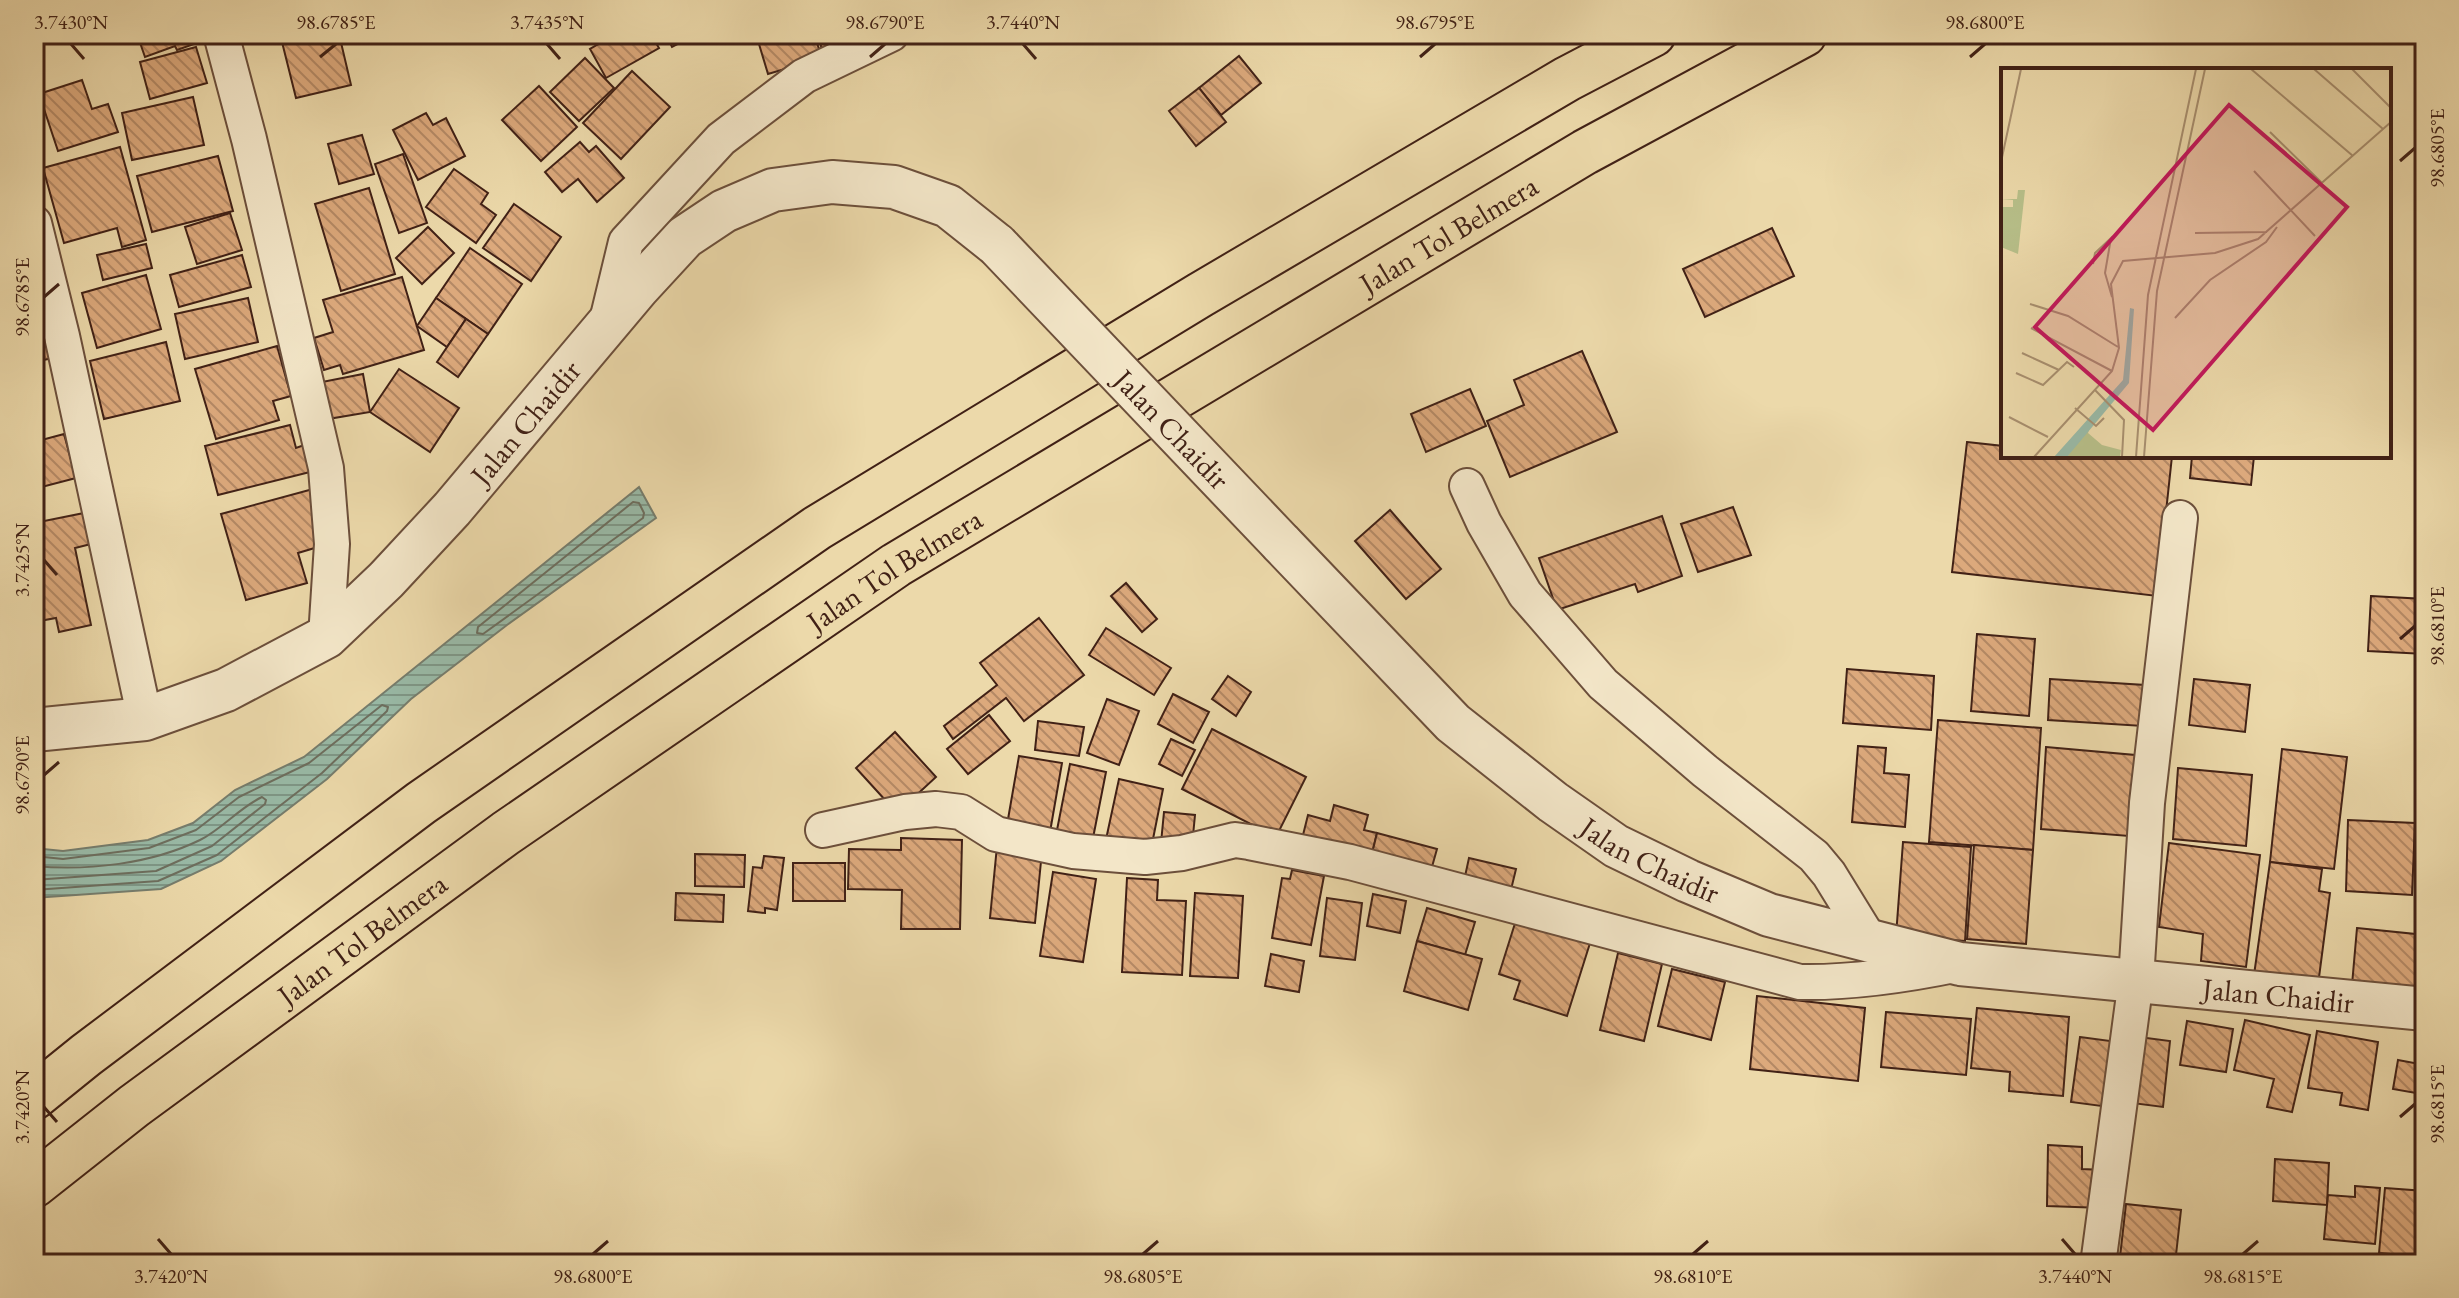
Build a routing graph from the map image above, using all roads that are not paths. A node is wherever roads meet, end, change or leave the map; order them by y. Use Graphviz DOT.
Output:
graph roads {
  1 [pos="221,34"];
  2 [pos="891,34"];
  3 [pos="1653,34"];
  4 [pos="1804,34"];
  5 [pos="34,223"];
  6 [pos="605,326"];
  7 [pos="1467,486"];
  8 [pos="2180,518"];
  9 [pos="326,637"];
  10 [pos="145,719"];
  11 [pos="34,730"];
  12 [pos="823,830"];
  13 [pos="1869,939"];
  14 [pos="1960,964"];
  15 [pos="2136,980"];
  16 [pos="2425,1009"];
  17 [pos="34,1097"];
  18 [pos="34,1185"];
  19 [pos="2099,1257"];
  1 -- 9 [label="street"];
  2 -- 6 [label="street"];
  3 -- 17 [label="highway"];
  4 -- 18 [label="highway, Jalan Tol Belmera"];
  5 -- 10 [label="street"];
  6 -- 9 [label="street, Jalan Chaidir"];
  6 -- 13 [label="street, Jalan Chaidir, bridge"];
  7 -- 13 [label="street"];
  8 -- 15 [label="street"];
  9 -- 10 [label="street, Jalan Chaidir"];
  10 -- 11 [label="street, Jalan Chaidir"];
  12 -- 14 [label="street"];
  13 -- 14 [label="street, Jalan Chaidir"];
  14 -- 15 [label="street, Jalan Chaidir"];
  15 -- 16 [label="street, Jalan Chaidir"];
  15 -- 19 [label="street"];
}
